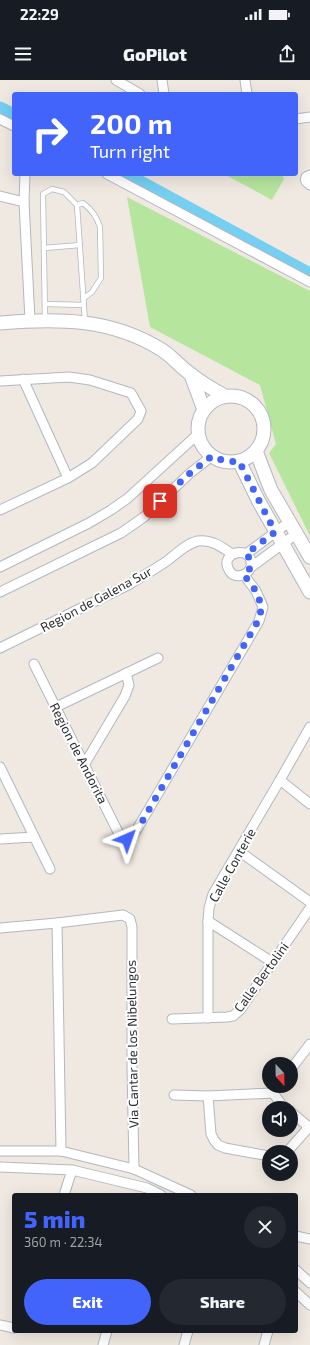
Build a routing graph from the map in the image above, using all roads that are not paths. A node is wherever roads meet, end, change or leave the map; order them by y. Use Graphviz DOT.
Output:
graph roads {
  1 [pos="116,80"];
  2 [pos="162,80"];
  3 [pos="245,80"];
  4 [pos="137,92"];
  5 [pos="164,92"];
  6 [pos="247,92"];
  7 [pos="310,117"];
  8 [pos="0,119"];
  9 [pos="298,119"];
  10 [pos="12,125"];
  11 [pos="310,175"];
  12 [pos="25,176"];
  13 [pos="111,176"];
  14 [pos="310,186"];
  15 [pos="0,196"];
  16 [pos="24,202"];
  17 [pos="77,205"];
  18 [pos="80,245"];
  19 [pos="44,248"];
  20 [pos="310,282"];
  21 [pos="83,299"];
  22 [pos="45,304"];
  23 [pos="84,305"];
  24 [pos="30,320"];
  25 [pos="44,321"];
  26 [pos="85,322"];
  27 [pos="0,323"];
  28 [pos="191,375"];
  29 [pos="22,379"];
  30 [pos="0,381"];
  31 [pos="225,396"];
  32 [pos="204,410"];
  33 [pos="198,434"];
  34 [pos="256,451"];
  35 [pos="212,456"];
  36 [pos="239,461"];
  37 [pos="68,478"];
  38 [pos="0,510"];
  39 [pos="292,528"];
  40 [pos="279,538"];
  41 [pos="232,554"];
  42 [pos="246,554"];
  43 [pos="310,557"];
  44 [pos="0,567"];
  45 [pos="251,567"];
  46 [pos="244,575"];
  47 [pos="0,592"];
  48 [pos="310,592"];
  49 [pos="0,648"];
  50 [pos="158,658"];
  51 [pos="34,664"];
  52 [pos="126,672"];
  53 [pos="56,707"];
  54 [pos="309,732"];
  55 [pos="84,765"];
  56 [pos="0,767"];
  57 [pos="280,780"];
  58 [pos="310,804"];
  59 [pos="34,837"];
  60 [pos="0,839"];
  61 [pos="239,851"];
  62 [pos="50,870"];
  63 [pos="310,902"];
  64 [pos="310,908"];
  65 [pos="208,921"];
  66 [pos="57,924"];
  67 [pos="0,928"];
  68 [pos="272,962"];
  69 [pos="208,1018"];
  70 [pos="172,1019"];
  71 [pos="310,1044"];
  72 [pos="298,1060"];
  73 [pos="262,1090"];
  74 [pos="174,1095"];
  75 [pos="208,1096"];
  76 [pos="298,1118"];
  77 [pos="310,1127"];
  78 [pos="293,1145"];
  79 [pos="0,1151"];
  80 [pos="61,1151"];
  81 [pos="262,1155"];
  82 [pos="0,1167"];
  83 [pos="134,1169"];
  84 [pos="72,1170"];
  85 [pos="145,1191"];
  86 [pos="65,1193"];
  87 [pos="187,1193"];
  88 [pos="298,1236"];
  89 [pos="310,1239"];
  90 [pos="298,1272"];
  91 [pos="310,1282"];
  92 [pos="298,1294"];
  93 [pos="310,1305"];
  94 [pos="0,1325"];
  95 [pos="12,1328"];
  96 [pos="106,1333"];
  97 [pos="187,1333"];
  98 [pos="267,1333"];
  99 [pos="103,1345"];
  100 [pos="184,1345"];
  101 [pos="264,1345"];
  1 -- 4 [label="street"];
  2 -- 5 [label="street"];
  3 -- 6 [label="street"];
  7 -- 9 [label="street"];
  8 -- 10 [label="street"];
  11 -- 14 [label="street"];
  12 -- 16 [label="street"];
  13 -- 20 [label="street"];
  15 -- 16 [label="street"];
  16 -- 24 [label="street"];
  17 -- 18 [label="lane"];
  17 -- 19 [label="lane"];
  17 -- 21 [label="lane"];
  18 -- 19 [label="lane"];
  18 -- 21 [label="lane"];
  19 -- 22 [label="lane"];
  21 -- 23 [label="lane"];
  22 -- 23 [label="lane"];
  22 -- 25 [label="lane"];
  23 -- 26 [label="lane"];
  24 -- 25 [label="street"];
  24 -- 27 [label="street"];
  25 -- 26 [label="street"];
  26 -- 28 [label="street"];
  28 -- 31 [label="street"];
  28 -- 32 [label="street"];
  29 -- 30 [label="street"];
  29 -- 37 [label="street"];
  29 -- 37 [label="street"];
  31 -- 32 [label="street"];
  31 -- 34 [label="street"];
  32 -- 33 [label="street"];
  33 -- 35 [label="street"];
  33 -- 44 [label="street"];
  34 -- 36 [label="street"];
  34 -- 39 [label="street"];
  35 -- 36 [label="street"];
  35 -- 47 [label="street"];
  36 -- 40 [label="street"];
  37 -- 38 [label="street"];
  39 -- 40 [label="street"];
  39 -- 40 [label="street"];
  39 -- 43 [label="street"];
  40 -- 42 [label="street"];
  40 -- 45 [label="street"];
  40 -- 48 [label="street"];
  41 -- 42 [label="street"];
  41 -- 46 [label="street"];
  41 -- 49 [label="street, Region de Galena Sur"];
  42 -- 45 [label="street"];
  45 -- 46 [label="street"];
  46 -- 55 [label="street, Region de Andorita"];
  50 -- 52 [label="street"];
  51 -- 53 [label="street, Region de Andorita"];
  52 -- 53 [label="street"];
  52 -- 55 [label="street"];
  53 -- 55 [label="street, Region de Andorita"];
  54 -- 57 [label="street, Calle Conterie"];
  56 -- 59 [label="street"];
  57 -- 58 [label="street"];
  57 -- 61 [label="street, Calle Conterie"];
  59 -- 60 [label="street"];
  59 -- 62 [label="street"];
  61 -- 63 [label="street"];
  61 -- 65 [label="street, Calle Conterie"];
  64 -- 68 [label="street, Calle Bertolini"];
  65 -- 68 [label="street"];
  65 -- 69 [label="street, Calle Conterie"];
  66 -- 67 [label="street"];
  66 -- 80 [label="street"];
  66 -- 83 [label="street, Via Cantar de los Nibelungos"];
  68 -- 69 [label="street, Calle Bertolini"];
  69 -- 70 [label="street, Calle Bertolini"];
  71 -- 72 [label="street"];
  73 -- 75 [label="street"];
  74 -- 75 [label="street"];
  75 -- 81 [label="street"];
  76 -- 77 [label="street"];
  77 -- 78 [label="street"];
  79 -- 80 [label="street"];
  80 -- 83 [label="street"];
  82 -- 84 [label="street"];
  83 -- 87 [label="street"];
  84 -- 85 [label="street"];
  84 -- 86 [label="street"];
  88 -- 89 [label="street"];
  90 -- 91 [label="street"];
  92 -- 93 [label="street"];
  94 -- 95 [label="street"];
  96 -- 99 [label="street"];
  97 -- 100 [label="street"];
  98 -- 101 [label="street"];
}
